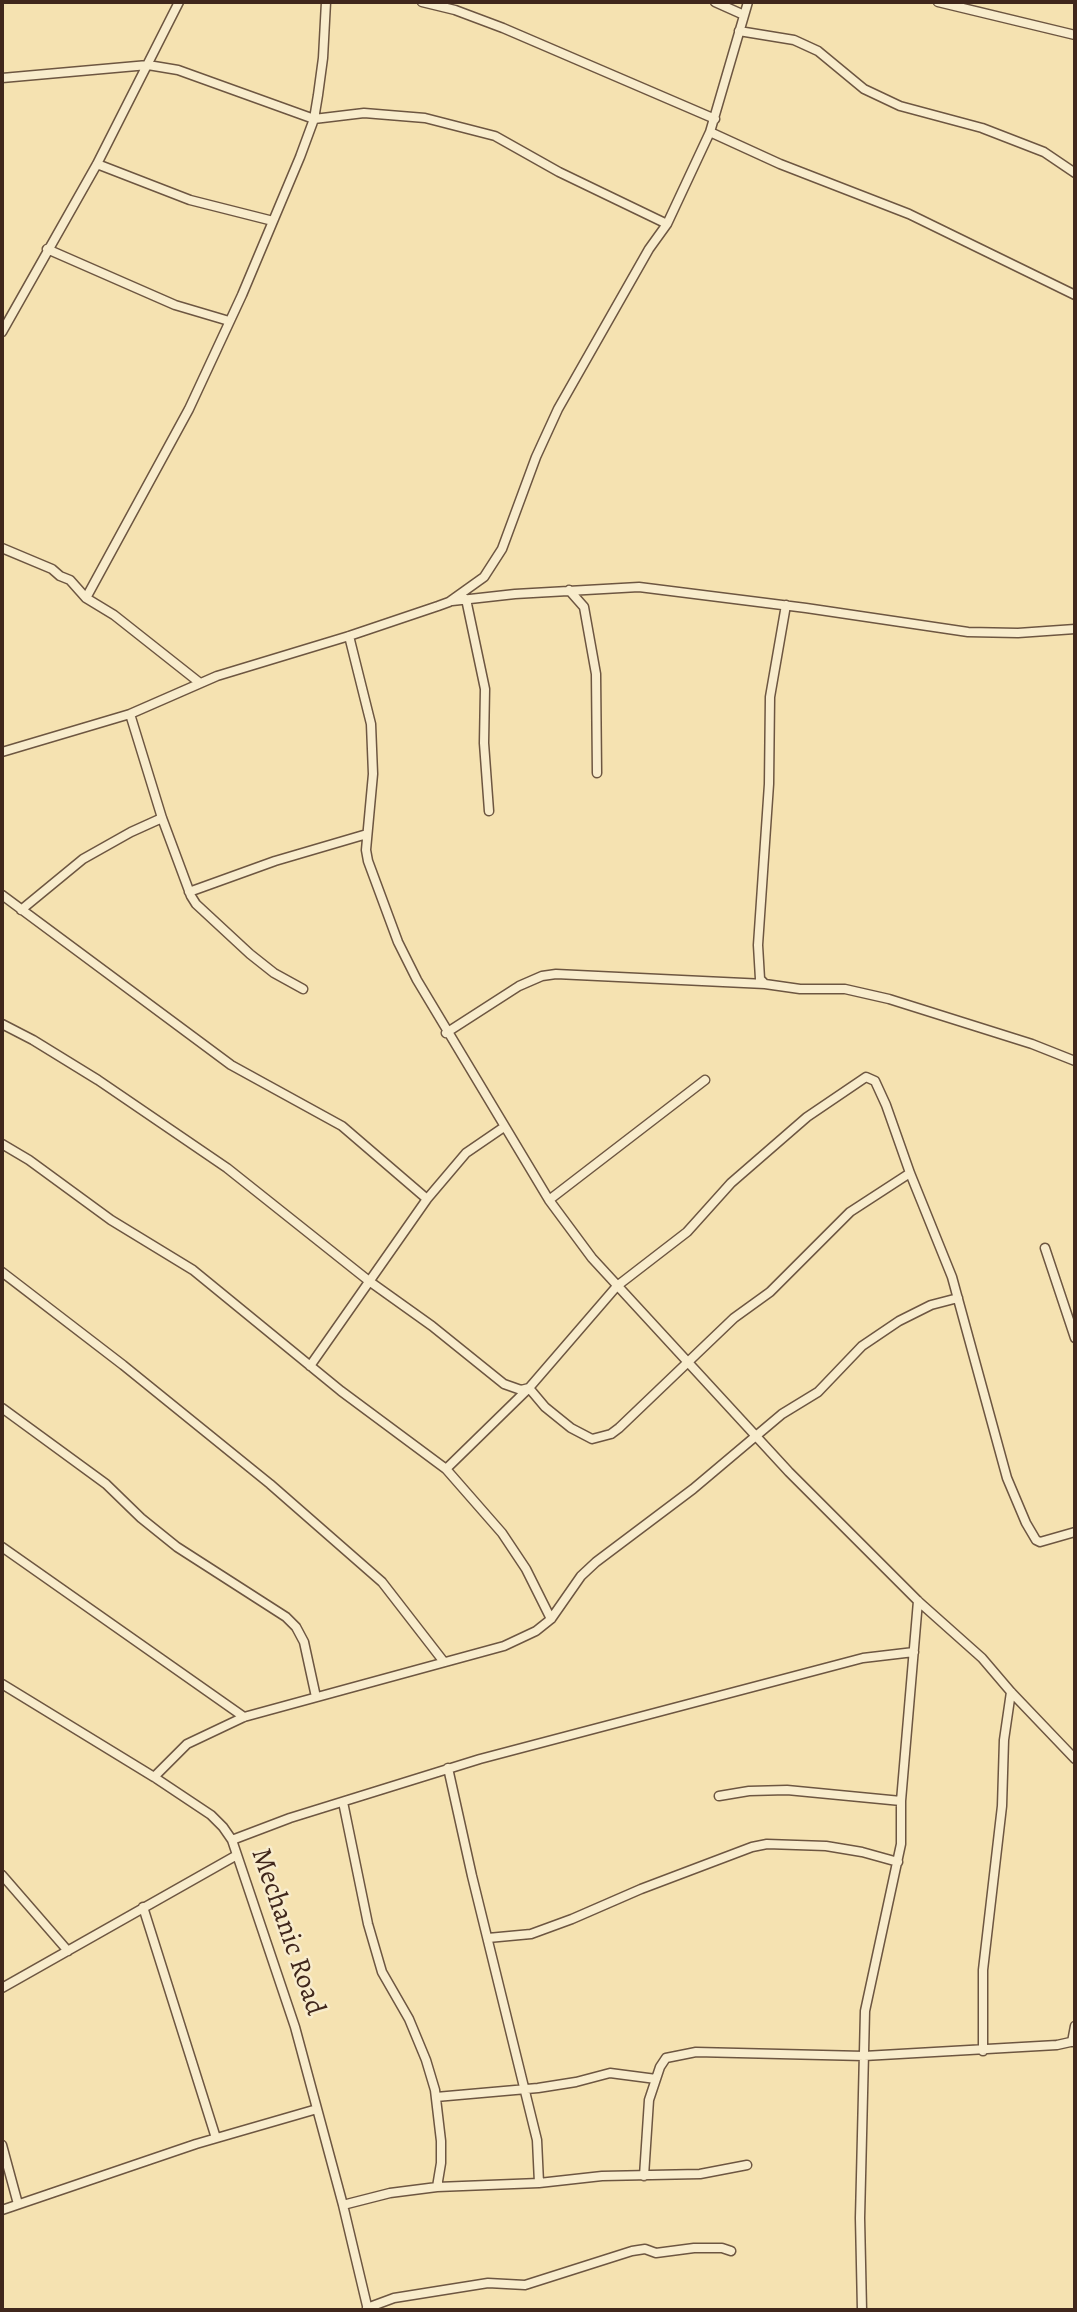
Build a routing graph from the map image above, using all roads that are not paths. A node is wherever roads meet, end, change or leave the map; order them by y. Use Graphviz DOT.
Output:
graph roads {
  1 [pos="179,2"];
  2 [pos="326,2"];
  3 [pos="422,2"];
  4 [pos="715,2"];
  5 [pos="748,2"];
  6 [pos="938,2"];
  7 [pos="744,15"];
  8 [pos="739,31"];
  9 [pos="1075,35"];
  10 [pos="148,65"];
  11 [pos="2,78"];
  12 [pos="314,119"];
  13 [pos="715,119"];
  14 [pos="710,132"];
  15 [pos="97,164"];
  16 [pos="1075,173"];
  17 [pos="273,221"];
  18 [pos="667,224"];
  19 [pos="47,249"];
  20 [pos="1075,295"];
  21 [pos="229,321"];
  22 [pos="2,332"];
  23 [pos="2,548"];
  24 [pos="569,590"];
  25 [pos="86,598"];
  26 [pos="466,599"];
  27 [pos="449,602"];
  28 [pos="786,605"];
  29 [pos="1075,629"];
  30 [pos="349,636"];
  31 [pos="200,683"];
  32 [pos="130,714"];
  33 [pos="2,752"];
  34 [pos="597,773"];
  35 [pos="489,811"];
  36 [pos="162,818"];
  37 [pos="368,834"];
  38 [pos="189,892"];
  39 [pos="2,895"];
  40 [pos="21,910"];
  41 [pos="765,984"];
  42 [pos="303,989"];
  43 [pos="2,1024"];
  44 [pos="446,1033"];
  45 [pos="1075,1061"];
  46 [pos="705,1080"];
  47 [pos="504,1127"];
  48 [pos="2,1144"];
  49 [pos="910,1173"];
  50 [pos="427,1199"];
  51 [pos="549,1199"];
  52 [pos="1045,1248"];
  53 [pos="2,1272"];
  54 [pos="369,1282"];
  55 [pos="617,1286"];
  56 [pos="958,1298"];
  57 [pos="1075,1338"];
  58 [pos="688,1362"];
  59 [pos="310,1366"];
  60 [pos="529,1388"];
  61 [pos="2,1408"];
  62 [pos="757,1436"];
  63 [pos="446,1469"];
  64 [pos="1075,1532"];
  65 [pos="2,1546"];
  66 [pos="918,1601"];
  67 [pos="551,1619"];
  68 [pos="914,1652"];
  69 [pos="444,1662"];
  70 [pos="2,1684"];
  71 [pos="1011,1692"];
  72 [pos="316,1697"];
  73 [pos="244,1717"];
  74 [pos="1075,1759"];
  75 [pos="448,1769"];
  76 [pos="154,1777"];
  77 [pos="719,1796"];
  78 [pos="901,1801"];
  79 [pos="343,1802"];
  80 [pos="232,1840"];
  81 [pos="237,1855"];
  82 [pos="898,1862"];
  83 [pos="2,1875"];
  84 [pos="143,1907"];
  85 [pos="488,1938"];
  86 [pos="68,1951"];
  87 [pos="2,1988"];
  88 [pos="1075,2026"];
  89 [pos="1074,2041"];
  90 [pos="983,2051"];
  91 [pos="864,2056"];
  92 [pos="656,2079"];
  93 [pos="524,2089"];
  94 [pos="436,2097"];
  95 [pos="317,2109"];
  96 [pos="216,2138"];
  97 [pos="2,2145"];
  98 [pos="747,2165"];
  99 [pos="644,2176"];
  100 [pos="539,2183"];
  101 [pos="436,2187"];
  102 [pos="18,2204"];
  103 [pos="343,2205"];
  104 [pos="2,2210"];
  105 [pos="731,2251"];
  106 [pos="367,2309"];
  107 [pos="862,2310"];
  1 -- 10 [label="street"];
  2 -- 12 [label="street"];
  3 -- 13 [label="street"];
  4 -- 7 [label="street"];
  5 -- 7 [label="street"];
  6 -- 9 [label="street"];
  7 -- 8 [label="street"];
  8 -- 13 [label="street"];
  8 -- 16 [label="street"];
  10 -- 11 [label="street"];
  10 -- 12 [label="street"];
  10 -- 15 [label="street"];
  12 -- 17 [label="street"];
  12 -- 18 [label="street"];
  13 -- 14 [label="street"];
  14 -- 18 [label="street"];
  14 -- 20 [label="street"];
  15 -- 17 [label="street"];
  15 -- 19 [label="street"];
  17 -- 21 [label="street"];
  18 -- 27 [label="street"];
  19 -- 21 [label="street"];
  19 -- 22 [label="street"];
  21 -- 25 [label="street"];
  23 -- 25 [label="street"];
  24 -- 26 [label="street"];
  24 -- 28 [label="street"];
  24 -- 34 [label="street"];
  25 -- 31 [label="street"];
  26 -- 27 [label="street"];
  26 -- 35 [label="street"];
  27 -- 30 [label="street"];
  28 -- 29 [label="street"];
  28 -- 41 [label="street"];
  30 -- 31 [label="street"];
  30 -- 37 [label="street"];
  31 -- 32 [label="street"];
  32 -- 33 [label="street"];
  32 -- 36 [label="street"];
  36 -- 38 [label="street"];
  36 -- 40 [label="street"];
  37 -- 38 [label="street"];
  37 -- 44 [label="street"];
  38 -- 42 [label="street"];
  39 -- 40 [label="street"];
  40 -- 50 [label="street"];
  41 -- 44 [label="street"];
  41 -- 45 [label="street"];
  43 -- 54 [label="street"];
  44 -- 47 [label="street"];
  46 -- 51 [label="street"];
  47 -- 50 [label="street"];
  47 -- 51 [label="street"];
  48 -- 59 [label="street"];
  49 -- 55 [label="street"];
  49 -- 56 [label="street"];
  49 -- 58 [label="street"];
  50 -- 54 [label="street"];
  51 -- 55 [label="street"];
  52 -- 57 [label="street"];
  53 -- 69 [label="street"];
  54 -- 59 [label="street"];
  54 -- 60 [label="street"];
  55 -- 58 [label="street"];
  55 -- 60 [label="street"];
  56 -- 62 [label="street"];
  56 -- 64 [label="street"];
  58 -- 60 [label="street"];
  58 -- 62 [label="street"];
  59 -- 63 [label="street"];
  60 -- 63 [label="street"];
  61 -- 72 [label="street"];
  62 -- 66 [label="street"];
  62 -- 67 [label="street"];
  63 -- 67 [label="street"];
  65 -- 73 [label="street"];
  66 -- 68 [label="street"];
  66 -- 71 [label="street"];
  67 -- 69 [label="street"];
  68 -- 75 [label="street"];
  68 -- 78 [label="street"];
  69 -- 72 [label="street"];
  70 -- 76 [label="street, Mechanic Road"];
  71 -- 74 [label="street"];
  71 -- 90 [label="street"];
  72 -- 73 [label="street"];
  73 -- 76 [label="street"];
  75 -- 79 [label="street"];
  75 -- 85 [label="street"];
  76 -- 80 [label="street, Mechanic Road"];
  77 -- 78 [label="street"];
  78 -- 82 [label="street"];
  79 -- 80 [label="street"];
  79 -- 94 [label="street"];
  80 -- 81 [label="street, Mechanic Road"];
  81 -- 84 [label="street"];
  81 -- 95 [label="street, Mechanic Road"];
  82 -- 85 [label="street"];
  82 -- 91 [label="street"];
  83 -- 86 [label="street"];
  84 -- 86 [label="street"];
  84 -- 96 [label="street"];
  85 -- 93 [label="street"];
  86 -- 87 [label="street"];
  88 -- 89 [label="street"];
  89 -- 90 [label="street"];
  90 -- 91 [label="street"];
  91 -- 92 [label="street"];
  91 -- 107 [label="street"];
  92 -- 93 [label="street"];
  92 -- 99 [label="street"];
  93 -- 94 [label="street"];
  93 -- 100 [label="street"];
  94 -- 101 [label="street"];
  95 -- 96 [label="street"];
  95 -- 103 [label="street, Mechanic Road"];
  96 -- 102 [label="street"];
  97 -- 102 [label="street"];
  98 -- 99 [label="street"];
  99 -- 100 [label="street"];
  100 -- 101 [label="street"];
  101 -- 103 [label="street"];
  102 -- 104 [label="street"];
  103 -- 106 [label="street, Mechanic Road"];
  105 -- 106 [label="street"];
}
